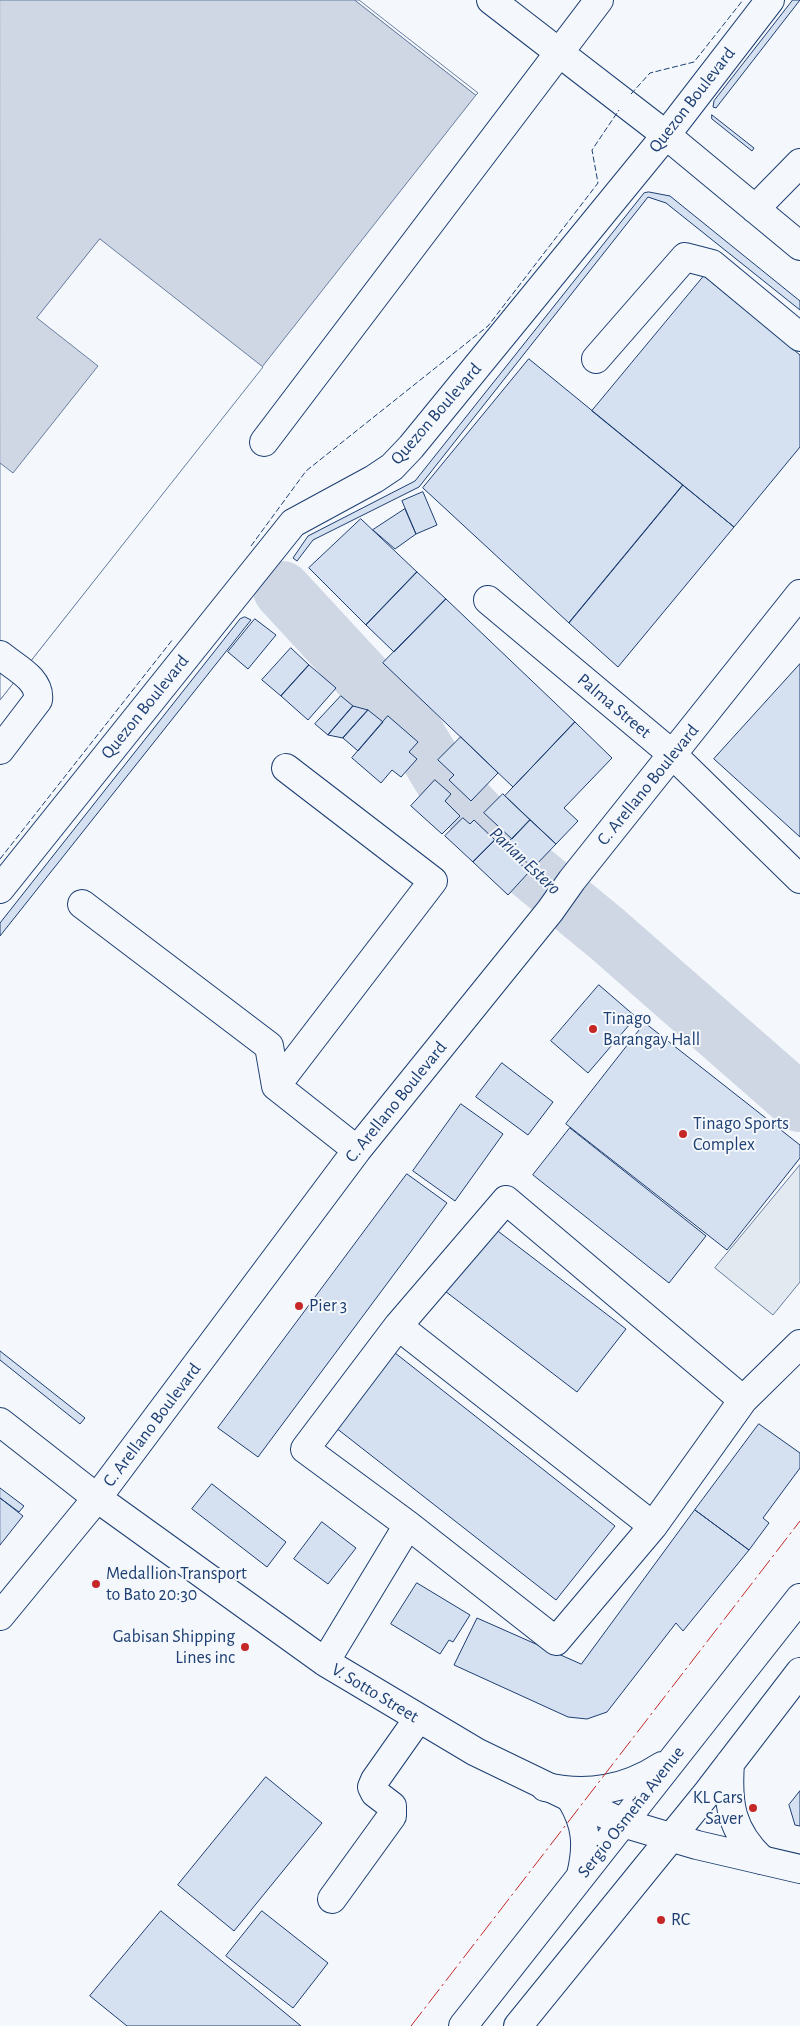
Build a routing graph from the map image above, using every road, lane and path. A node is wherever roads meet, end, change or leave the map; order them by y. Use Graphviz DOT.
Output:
graph roads {
  1 [pos="491,0"];
  2 [pos="599,0"];
  3 [pos="770,0"];
  4 [pos="559,53"];
  5 [pos="666,135"];
  6 [pos="800,163"];
  7 [pos="755,208"];
  8 [pos="800,246"];
  9 [pos="800,337"];
  10 [pos="596,359"];
  11 [pos="264,442"];
  12 [pos="800,594"];
  13 [pos="488,600"];
  14 [pos="0,655"];
  15 [pos="0,750"];
  16 [pos="672,754"];
  17 [pos="286,768"];
  18 [pos="800,879"];
  19 [pos="0,889"];
  20 [pos="82,904"];
  21 [pos="276,1086"];
  22 [pos="356,1150"];
  23 [pos="398,1326"];
  24 [pos="800,1344"];
  25 [pos="743,1400"];
  26 [pos="0,1422"];
  27 [pos="97,1498"];
  28 [pos="408,1525"];
  29 [pos="653,1526"];
  30 [pos="800,1598"];
  31 [pos="0,1616"];
  32 [pos="326,1662"];
  33 [pos="800,1672"];
  34 [pos="418,1719"];
  35 [pos="673,1758"];
  36 [pos="730,1763"];
  37 [pos="545,1787"];
  38 [pos="571,1799"];
  39 [pos="623,1823"];
  40 [pos="671,1838"];
  41 [pos="762,1860"];
  42 [pos="800,1869"];
  43 [pos="581,1877"];
  44 [pos="332,1899"];
  45 [pos="463,2026"];
  46 [pos="518,2026"];
  1 -- 4 [label="main road"];
  2 -- 4 [label="main road"];
  3 -- 5 [label="main road, Quezon Boulevard"];
  4 -- 5 [label="main road"];
  4 -- 11 [label="main road"];
  5 -- 7 [label="main road"];
  5 -- 19 [label="main road, Quezon Boulevard"];
  6 -- 7 [label="main road"];
  7 -- 8 [label="main road"];
  9 -- 10 [label="main road"];
  12 -- 16 [label="main road, C. Arellano Boulevard"];
  13 -- 16 [label="main road, Palma Street"];
  14 -- 15 [label="main road"];
  16 -- 18 [label="main road, Palma Street"];
  16 -- 22 [label="main road, C. Arellano Boulevard"];
  17 -- 21 [label="main road"];
  20 -- 21 [label="main road"];
  21 -- 22 [label="main road"];
  22 -- 27 [label="main road, C. Arellano Boulevard"];
  23 -- 25 [label="main road"];
  23 -- 28 [label="main road"];
  23 -- 29 [label="main road"];
  24 -- 25 [label="main road"];
  25 -- 29 [label="main road"];
  26 -- 27 [label="main road, V. Sotto Street"];
  27 -- 31 [label="main road, C. Arellano Boulevard"];
  27 -- 32 [label="main road, V. Sotto Street"];
  28 -- 29 [label="main road"];
  28 -- 32 [label="main road"];
  30 -- 35 [label="main road, Sergio Osmeña Avenue"];
  32 -- 34 [label="main road, V. Sotto Street"];
  33 -- 36 [label="main road"];
  34 -- 37 [label="main road, V. Sotto Street"];
  34 -- 44 [label="main road"];
  35 -- 37 [label="main road"];
  35 -- 39 [label="main road, Sergio Osmeña Avenue"];
  36 -- 40 [label="main road"];
  36 -- 41 [label="main road"];
  37 -- 38 [label="main road, V. Sotto Street"];
  38 -- 39 [label="main road, V. Sotto Street"];
  38 -- 43 [label="main road"];
  39 -- 40 [label="main road, V. Sotto Street"];
  39 -- 43 [label="main road, Sergio Osmeña Avenue"];
  40 -- 41 [label="main road, V. Sotto Street"];
  40 -- 46 [label="main road"];
  41 -- 42 [label="main road, V. Sotto Street"];
  43 -- 45 [label="main road, Sergio Osmeña Avenue"];
}
